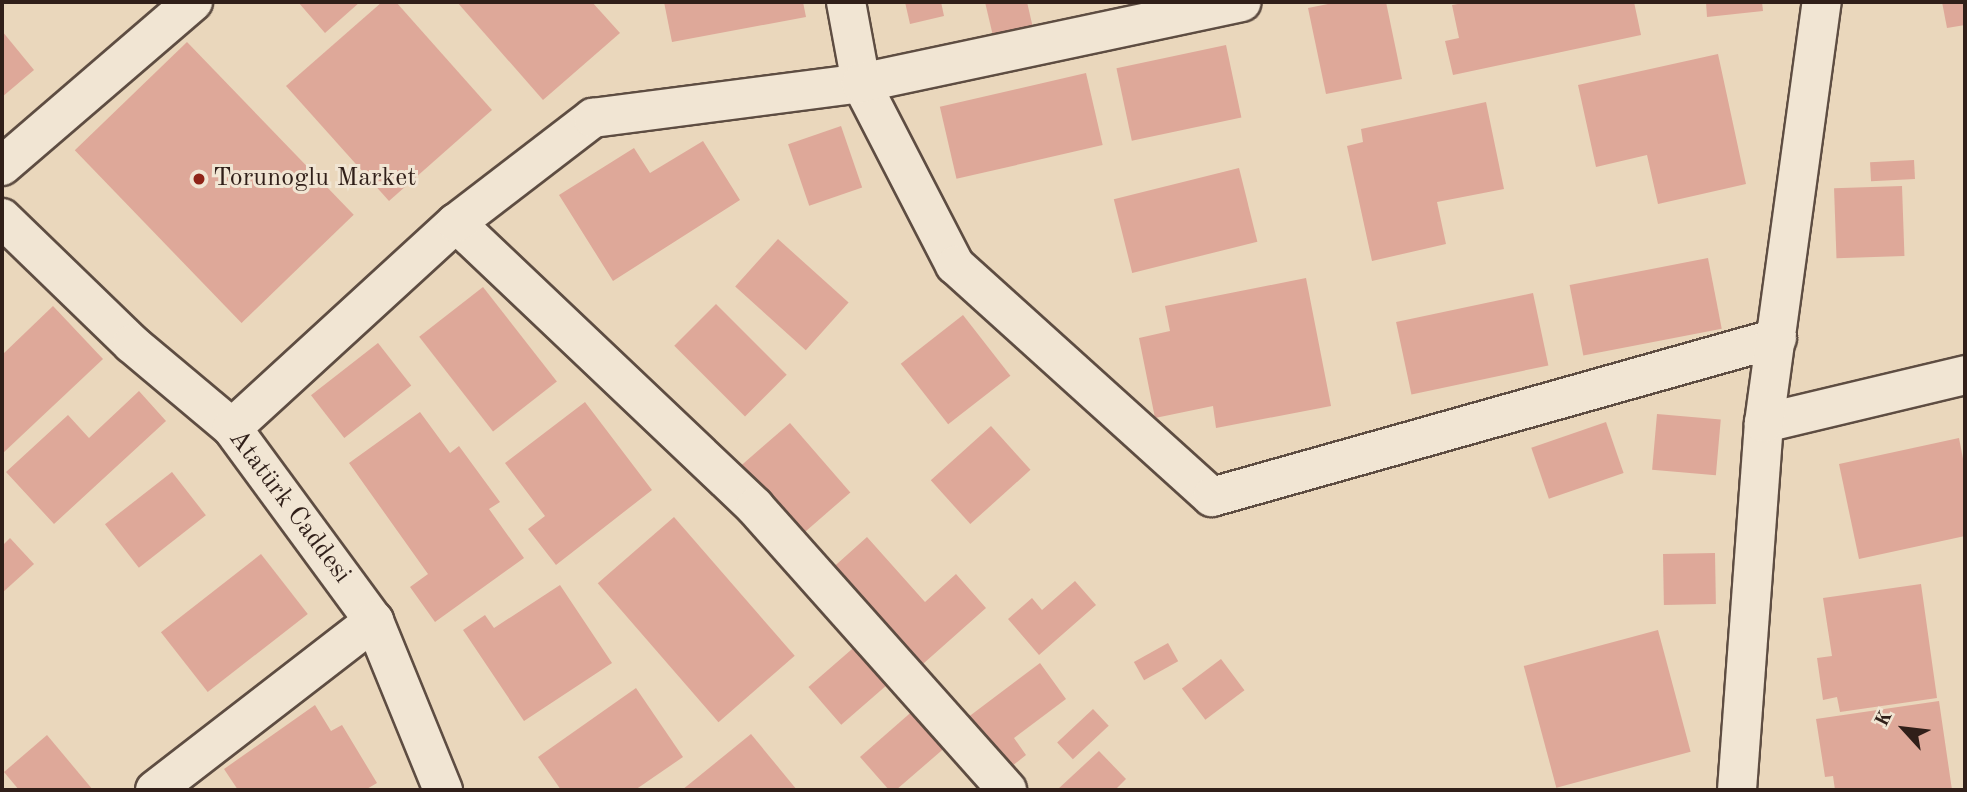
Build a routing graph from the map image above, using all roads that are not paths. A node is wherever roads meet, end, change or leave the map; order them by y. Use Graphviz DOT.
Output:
graph roads {
  1 [pos="193,2"];
  2 [pos="846,2"];
  3 [pos="1241,2"];
  4 [pos="1822,2"];
  5 [pos="861,83"];
  6 [pos="2,166"];
  7 [pos="2,218"];
  8 [pos="456,223"];
  9 [pos="1777,338"];
  10 [pos="1965,375"];
  11 [pos="1764,423"];
  12 [pos="232,428"];
  13 [pos="374,621"];
  14 [pos="155,790"];
  15 [pos="443,790"];
  16 [pos="1007,790"];
  17 [pos="1737,790"];
  1 -- 6 [label="street"];
  2 -- 5 [label="street"];
  3 -- 5 [label="street"];
  4 -- 9 [label="street"];
  5 -- 8 [label="street"];
  5 -- 9 [label="street"];
  7 -- 12 [label="street, Atatürk Caddesi"];
  8 -- 12 [label="street"];
  8 -- 16 [label="street"];
  9 -- 11 [label="street"];
  10 -- 11 [label="street"];
  11 -- 17 [label="street"];
  12 -- 13 [label="street, Atatürk Caddesi"];
  13 -- 14 [label="street"];
  13 -- 15 [label="street, Atatürk Caddesi"];
}
